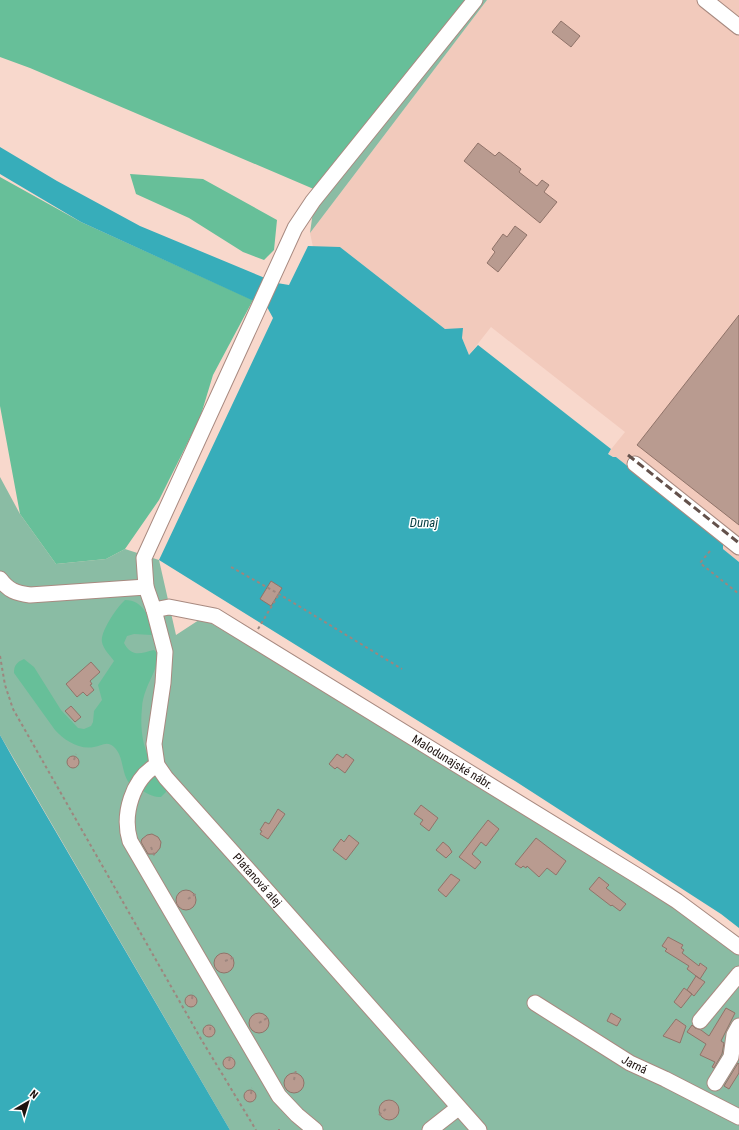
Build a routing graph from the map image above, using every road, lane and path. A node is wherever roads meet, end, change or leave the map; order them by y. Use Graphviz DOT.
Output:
graph roads {
  1 [pos="475,0"];
  2 [pos="705,0"];
  3 [pos="739,27"];
  4 [pos="635,464"];
  5 [pos="739,547"];
  6 [pos="710,551"];
  7 [pos="231,567"];
  8 [pos="0,579"];
  9 [pos="146,586"];
  10 [pos="279,594"];
  11 [pos="739,594"];
  12 [pos="154,610"];
  13 [pos="262,624"];
  14 [pos="0,656"];
  15 [pos="402,668"];
  16 [pos="76,754"];
  17 [pos="74,760"];
  18 [pos="157,765"];
  19 [pos="151,847"];
  20 [pos="156,857"];
  21 [pos="197,894"];
  22 [pos="188,899"];
  23 [pos="739,947"];
  24 [pos="235,957"];
  25 [pos="225,961"];
  26 [pos="739,974"];
  27 [pos="193,993"];
  28 [pos="192,1000"];
  29 [pos="534,1004"];
  30 [pos="267,1018"];
  31 [pos="700,1021"];
  32 [pos="259,1023"];
  33 [pos="212,1024"];
  34 [pos="739,1026"];
  35 [pos="210,1030"];
  36 [pos="231,1055"];
  37 [pos="229,1061"];
  38 [pos="296,1070"];
  39 [pos="294,1080"];
  40 [pos="715,1083"];
  41 [pos="252,1088"];
  42 [pos="251,1094"];
  43 [pos="387,1108"];
  44 [pos="458,1108"];
  45 [pos="379,1115"];
  46 [pos="739,1117"];
  47 [pos="256,1130"];
  48 [pos="315,1130"];
  49 [pos="430,1130"];
  50 [pos="479,1130"];
  1 -- 9 [label="street, Platanová alej"];
  2 -- 3 [label="street"];
  4 -- 5 [label="street"];
  6 -- 11 [label="path"];
  7 -- 10 [label="path"];
  8 -- 9 [label="street"];
  9 -- 12 [label="street, Platanová alej"];
  10 -- 13 [label="path"];
  10 -- 15 [label="path"];
  12 -- 18 [label="street, Platanová alej"];
  12 -- 23 [label="street, Malodunajské nábr."];
  14 -- 47 [label="path"];
  16 -- 17 [label="path"];
  18 -- 44 [label="street, Platanová alej"];
  18 -- 48 [label="street"];
  19 -- 20 [label="path"];
  21 -- 22 [label="path"];
  24 -- 25 [label="path"];
  26 -- 31 [label="street"];
  27 -- 28 [label="path"];
  29 -- 46 [label="street, Jarná"];
  30 -- 32 [label="path"];
  33 -- 35 [label="path"];
  34 -- 40 [label="street"];
  36 -- 37 [label="path"];
  38 -- 39 [label="path"];
  41 -- 42 [label="path"];
  43 -- 45 [label="path"];
  44 -- 49 [label="street"];
  44 -- 50 [label="street, Platanová alej"];
}
